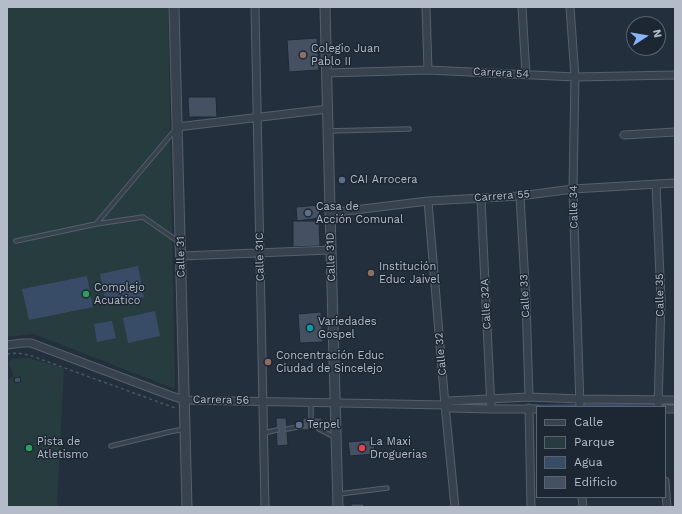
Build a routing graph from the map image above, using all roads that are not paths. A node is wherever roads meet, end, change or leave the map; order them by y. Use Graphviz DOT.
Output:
graph roads {
  1 [pos="174,7"];
  2 [pos="255,7"];
  3 [pos="325,7"];
  4 [pos="426,7"];
  5 [pos="522,7"];
  6 [pos="570,7"];
  7 [pos="428,70"];
  8 [pos="327,73"];
  9 [pos="526,75"];
  10 [pos="675,75"];
  11 [pos="575,77"];
  12 [pos="328,109"];
  13 [pos="257,117"];
  14 [pos="178,127"];
  15 [pos="409,129"];
  16 [pos="328,131"];
  17 [pos="675,132"];
  18 [pos="624,135"];
  19 [pos="675,183"];
  20 [pos="656,184"];
  21 [pos="573,189"];
  22 [pos="520,196"];
  23 [pos="481,198"];
  24 [pos="428,201"];
  25 [pos="330,213"];
  26 [pos="96,224"];
  27 [pos="16,241"];
  28 [pos="180,243"];
  29 [pos="331,250"];
  30 [pos="260,252"];
  31 [pos="181,256"];
  32 [pos="7,345"];
  33 [pos="529,397"];
  34 [pos="184,400"];
  35 [pos="675,400"];
  36 [pos="263,401"];
  37 [pos="312,402"];
  38 [pos="580,402"];
  39 [pos="336,403"];
  40 [pos="658,403"];
  41 [pos="445,404"];
  42 [pos="491,405"];
  43 [pos="529,408"];
  44 [pos="536,409"];
  45 [pos="311,418"];
  46 [pos="303,426"];
  47 [pos="185,429"];
  48 [pos="287,429"];
  49 [pos="319,429"];
  50 [pos="276,430"];
  51 [pos="264,433"];
  52 [pos="336,438"];
  53 [pos="111,446"];
  54 [pos="387,488"];
  55 [pos="338,494"];
  56 [pos="666,494"];
  57 [pos="187,507"];
  58 [pos="265,507"];
  59 [pos="338,507"];
  60 [pos="455,507"];
  61 [pos="531,507"];
  62 [pos="667,507"];
  1 -- 14 [label="street, Calle 31"];
  2 -- 13 [label="street, Calle 31C"];
  3 -- 8 [label="street, Calle 31D"];
  4 -- 7 [label="street"];
  5 -- 9 [label="street"];
  6 -- 11 [label="street, Calle 34"];
  7 -- 8 [label="street, Carrera 54"];
  7 -- 9 [label="street, Carrera 54"];
  8 -- 12 [label="street, Calle 31D"];
  9 -- 11 [label="street, Carrera 54"];
  10 -- 11 [label="street, Carrera 54"];
  11 -- 21 [label="street, Calle 34"];
  12 -- 13 [label="street"];
  12 -- 16 [label="street, Calle 31D"];
  13 -- 14 [label="street"];
  13 -- 30 [label="street, Calle 31C"];
  14 -- 26 [label="lane"];
  14 -- 28 [label="street, Calle 31"];
  15 -- 16 [label="lane"];
  16 -- 25 [label="street, Calle 31D"];
  17 -- 18 [label="street"];
  19 -- 20 [label="street, Carrera 55"];
  20 -- 21 [label="street, Carrera 55"];
  20 -- 40 [label="street, Calle 35"];
  21 -- 22 [label="street, Carrera 55"];
  21 -- 38 [label="street, Calle 34"];
  22 -- 23 [label="street, Carrera 55"];
  22 -- 33 [label="street, Calle 33"];
  23 -- 24 [label="street, Carrera 55"];
  23 -- 42 [label="street, Calle 32A"];
  24 -- 25 [label="street, Carrera 55"];
  24 -- 41 [label="street, Calle 32"];
  25 -- 29 [label="street, Calle 31D"];
  26 -- 27 [label="lane"];
  26 -- 28 [label="lane"];
  28 -- 31 [label="street, Calle 31"];
  29 -- 30 [label="street"];
  29 -- 39 [label="street, Calle 31D"];
  30 -- 31 [label="street"];
  30 -- 36 [label="street, Calle 31C"];
  31 -- 34 [label="street, Calle 31"];
  32 -- 34 [label="street, Carrera 56"];
  33 -- 38 [label="street, Carrera 56"];
  33 -- 42 [label="street, Carrera 56"];
  34 -- 36 [label="street, Carrera 56"];
  34 -- 47 [label="street, Calle 31"];
  35 -- 40 [label="street, Carrera 56"];
  36 -- 37 [label="street, Carrera 56"];
  36 -- 51 [label="street, Calle 31C"];
  37 -- 39 [label="street, Carrera 56"];
  37 -- 45 [label="lane"];
  38 -- 40 [label="street, Carrera 56"];
  39 -- 41 [label="street, Carrera 56"];
  39 -- 52 [label="street, Calle 31D"];
  41 -- 42 [label="street, Carrera 56"];
  41 -- 42 [label="street, Carrera 56"];
  41 -- 60 [label="street, Calle 32"];
  42 -- 43 [label="street, Carrera 56"];
  43 -- 44 [label="street, Carrera 56"];
  43 -- 61 [label="street"];
  46 -- 48 [label="lane"];
  47 -- 53 [label="lane"];
  47 -- 57 [label="street, Calle 31"];
  49 -- 52 [label="lane"];
  50 -- 51 [label="lane"];
  51 -- 58 [label="street, Calle 31C"];
  52 -- 55 [label="street, Calle 31D"];
  54 -- 55 [label="lane"];
  55 -- 59 [label="street, Calle 31D"];
  56 -- 62 [label="street"];
}
